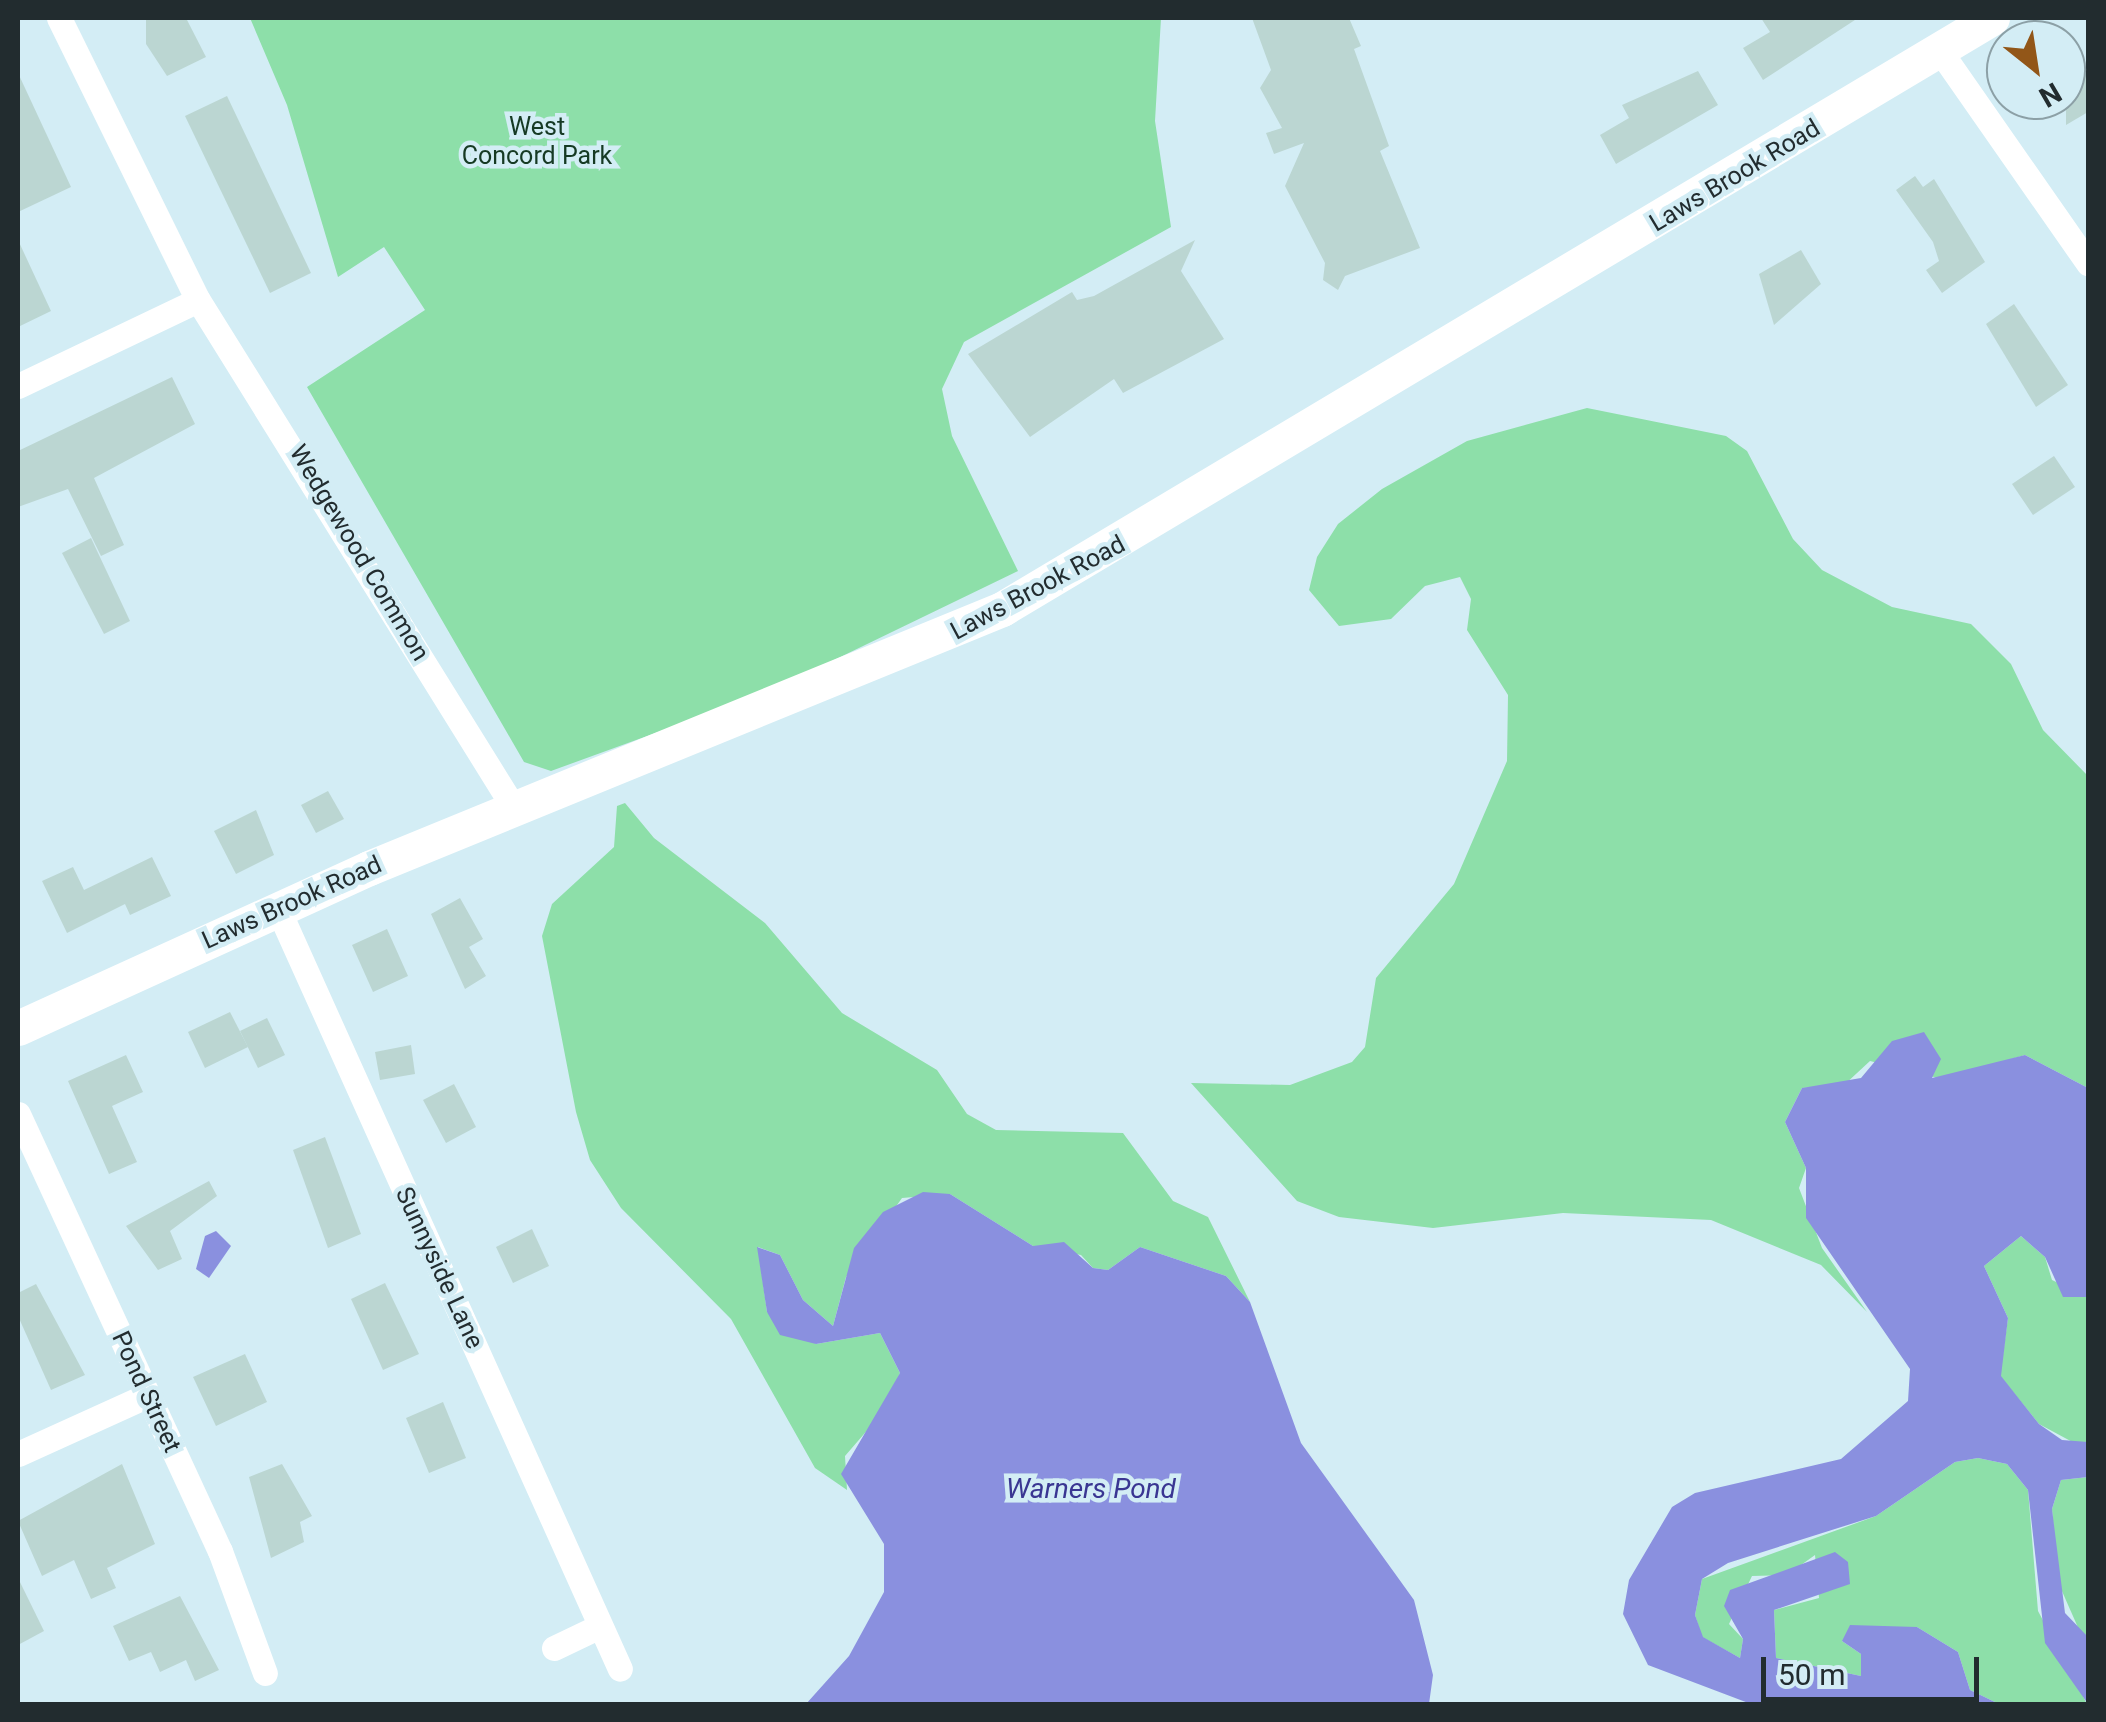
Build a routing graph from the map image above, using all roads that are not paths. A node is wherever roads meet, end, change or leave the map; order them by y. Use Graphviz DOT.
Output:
graph roads {
  1 [pos="59,18"];
  2 [pos="1992,18"];
  3 [pos="1940,52"];
  4 [pos="2088,263"];
  5 [pos="198,300"];
  6 [pos="18,386"];
  7 [pos="514,808"];
  8 [pos="278,909"];
  9 [pos="18,1028"];
  10 [pos="18,1114"];
  11 [pos="146,1396"];
  12 [pos="18,1454"];
  13 [pos="600,1626"];
  14 [pos="554,1648"];
  15 [pos="620,1668"];
  16 [pos="265,1673"];
  1 -- 5 [label="street, Wedgewood Common"];
  2 -- 3 [label="street, Laws Brook Road"];
  3 -- 4 [label="street"];
  3 -- 7 [label="street, Laws Brook Road"];
  5 -- 6 [label="street"];
  5 -- 7 [label="street, Wedgewood Common"];
  7 -- 8 [label="street, Laws Brook Road"];
  8 -- 9 [label="street, Laws Brook Road"];
  8 -- 13 [label="street, Sunnyside Lane"];
  10 -- 11 [label="street, Pond Street"];
  11 -- 12 [label="street"];
  11 -- 16 [label="street, Pond Street"];
  13 -- 14 [label="street"];
  13 -- 15 [label="street, Sunnyside Lane"];
}
